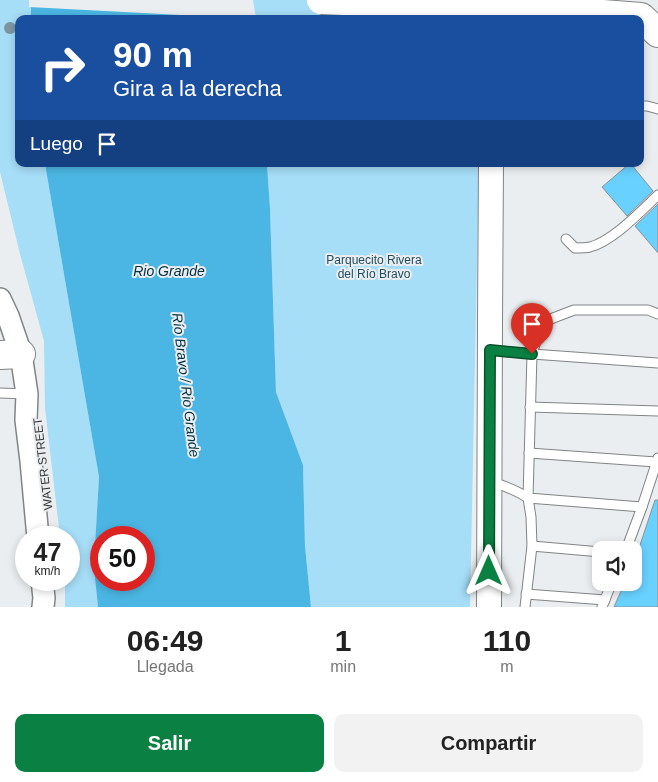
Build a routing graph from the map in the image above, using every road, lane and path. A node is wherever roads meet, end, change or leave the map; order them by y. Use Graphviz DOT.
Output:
graph roads {
  1 [pos="321,0"];
  2 [pos="497,0"];
  3 [pos="496,15"];
  4 [pos="616,15"];
  5 [pos="644,20"];
  6 [pos="658,33"];
  7 [pos="644,106"];
  8 [pos="658,109"];
  9 [pos="494,167"];
  10 [pos="658,195"];
  11 [pos="566,239"];
  12 [pos="0,299"];
  13 [pos="658,314"];
  14 [pos="490,350"];
  15 [pos="10,354"];
  16 [pos="532,354"];
  17 [pos="658,363"];
  18 [pos="0,393"];
  19 [pos="27,394"];
  20 [pos="530,407"];
  21 [pos="658,411"];
  22 [pos="529,453"];
  23 [pos="657,460"];
  24 [pos="489,481"];
  25 [pos="528,498"];
  26 [pos="642,507"];
  27 [pos="37,526"];
  28 [pos="50,526"];
  29 [pos="629,541"];
  30 [pos="532,546"];
  31 [pos="592,551"];
  32 [pos="43,591"];
  33 [pos="55,591"];
  34 [pos="609,591"];
  35 [pos="526,594"];
  36 [pos="604,604"];
  37 [pos="43,607"];
  38 [pos="54,607"];
  39 [pos="488,607"];
  40 [pos="525,607"];
  1 -- 4 [label="highway, bridge"];
  2 -- 3 [label="main road"];
  5 -- 6 [label="highway, bridge"];
  7 -- 8 [label="lane"];
  9 -- 14 [label="main road"];
  10 -- 11 [label="lane"];
  12 -- 15 [label="street, WATER STREET"];
  13 -- 16 [label="lane"];
  14 -- 16 [label="lane"];
  14 -- 24 [label="main road"];
  15 -- 19 [label="street, WATER STREET"];
  16 -- 17 [label="lane"];
  16 -- 20 [label="lane"];
  18 -- 19 [label="lane"];
  19 -- 27 [label="street, WATER STREET"];
  19 -- 28 [label="street, WATER STREET"];
  20 -- 21 [label="lane"];
  20 -- 22 [label="lane"];
  22 -- 23 [label="lane"];
  22 -- 25 [label="lane"];
  23 -- 26 [label="lane"];
  24 -- 25 [label="lane"];
  24 -- 39 [label="main road"];
  25 -- 26 [label="lane"];
  25 -- 30 [label="lane"];
  26 -- 29 [label="lane"];
  30 -- 31 [label="lane"];
  30 -- 35 [label="lane"];
  32 -- 37 [label="street"];
  33 -- 38 [label="street"];
  34 -- 36 [label="lane"];
  35 -- 36 [label="lane"];
  35 -- 40 [label="lane"];
}
